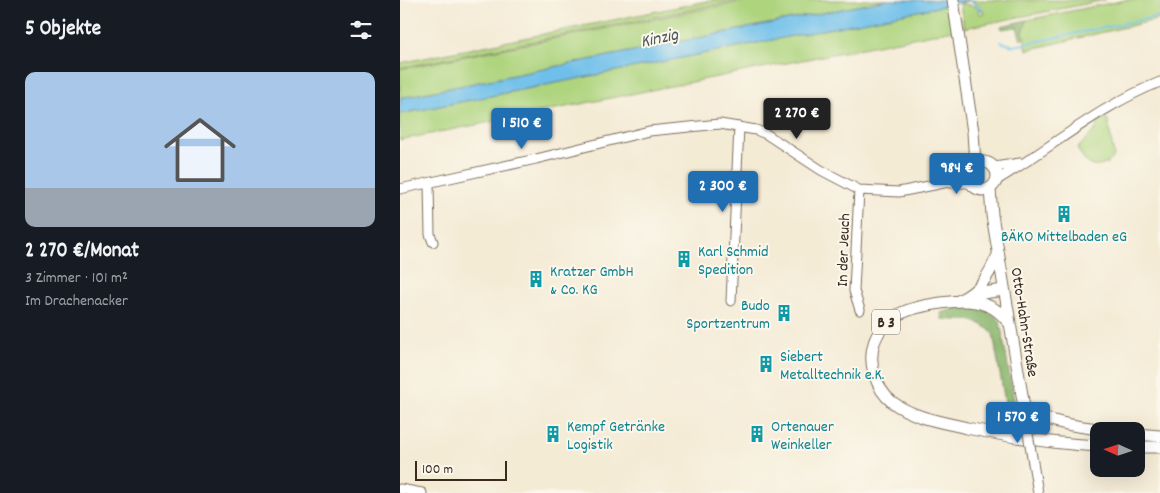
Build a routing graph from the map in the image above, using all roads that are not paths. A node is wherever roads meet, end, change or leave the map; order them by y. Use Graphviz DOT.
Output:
graph roads {
  1 [pos="953,0"];
  2 [pos="1160,82"];
  3 [pos="740,127"];
  4 [pos="1023,162"];
  5 [pos="979,170"];
  6 [pos="429,184"];
  7 [pos="989,186"];
  8 [pos="400,190"];
  9 [pos="859,190"];
  10 [pos="433,242"];
  11 [pos="998,255"];
  12 [pos="1004,290"];
  13 [pos="964,298"];
  14 [pos="731,301"];
  15 [pos="860,310"];
  16 [pos="1010,324"];
  17 [pos="1024,406"];
  18 [pos="1090,428"];
  19 [pos="1145,435"];
  20 [pos="1160,436"];
  21 [pos="1090,446"];
  22 [pos="1145,447"];
  23 [pos="1160,447"];
  24 [pos="400,489"];
  25 [pos="422,493"];
  26 [pos="1038,493"];
  1 -- 5 [label="main road, Otto-Hahn-Straße"];
  2 -- 4 [label="street"];
  3 -- 6 [label="street"];
  3 -- 9 [label="street"];
  3 -- 14 [label="street"];
  4 -- 5 [label="street"];
  4 -- 7 [label="street"];
  5 -- 7 [label="main road"];
  5 -- 7 [label="main road, Otto-Hahn-Straße"];
  5 -- 9 [label="street"];
  6 -- 8 [label="street"];
  6 -- 10 [label="street"];
  7 -- 11 [label="main road, Otto-Hahn-Straße"];
  9 -- 15 [label="street, In der Jeuch"];
  11 -- 12 [label="main road, Otto-Hahn-Straße"];
  11 -- 13 [label="main road"];
  12 -- 13 [label="main road, B 3"];
  12 -- 16 [label="main road, Otto-Hahn-Straße"];
  13 -- 16 [label="main road, B 3"];
  13 -- 21 [label="main road, B 3"];
  16 -- 17 [label="main road, Otto-Hahn-Straße"];
  17 -- 18 [label="main road"];
  17 -- 26 [label="street, Otto-Hahn-Straße, bridge"];
  19 -- 20 [label="main road"];
  22 -- 23 [label="main road"];
  24 -- 25 [label="street"];
}
